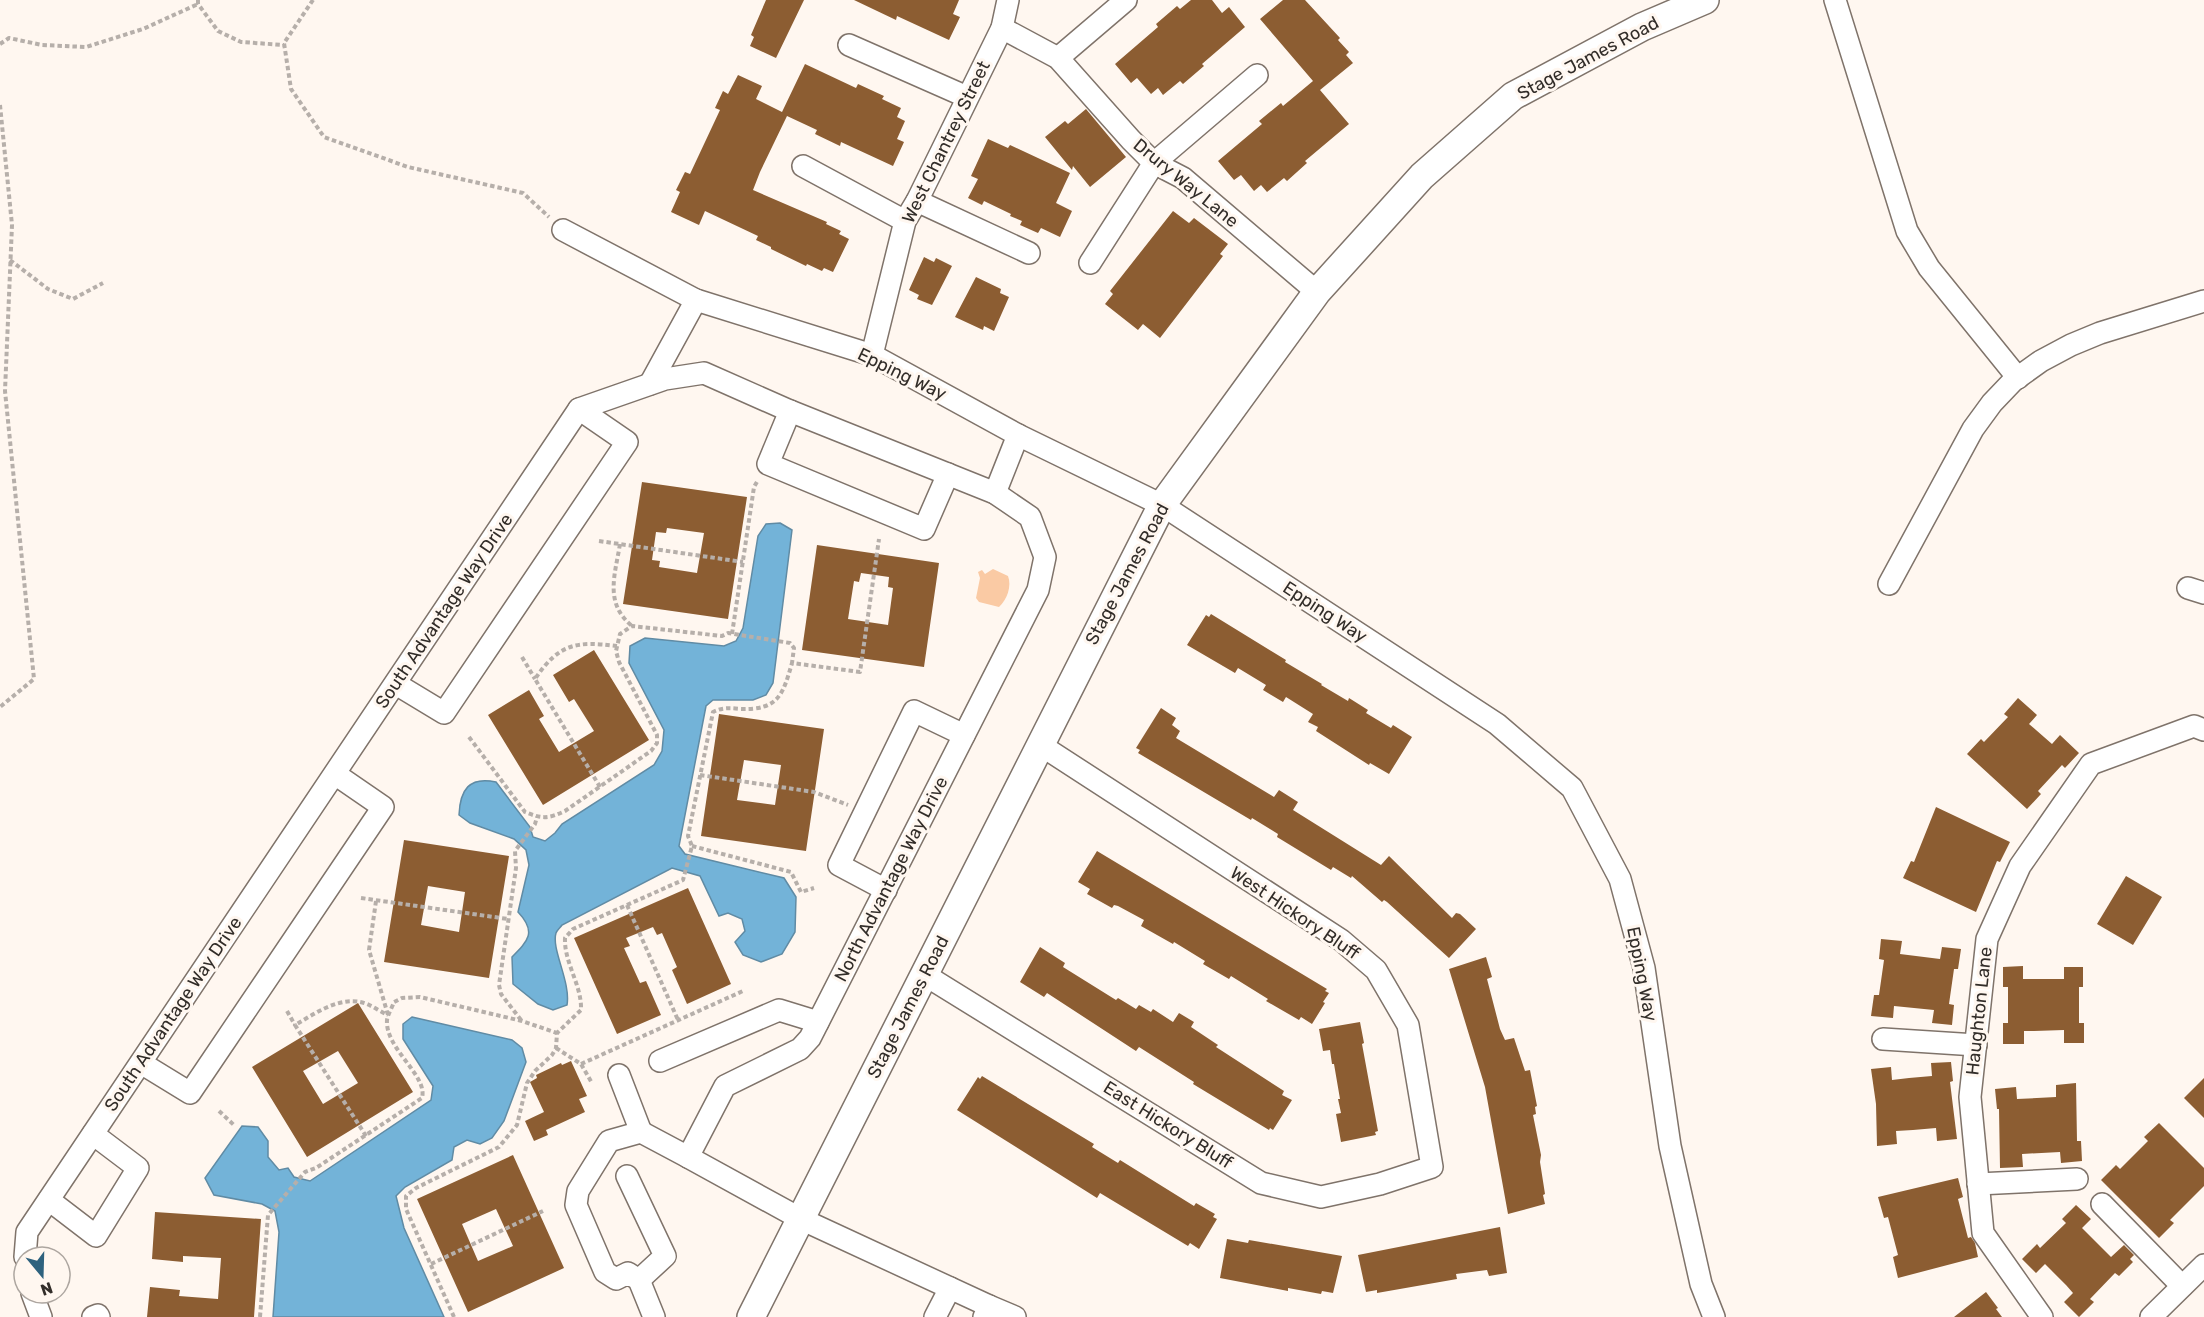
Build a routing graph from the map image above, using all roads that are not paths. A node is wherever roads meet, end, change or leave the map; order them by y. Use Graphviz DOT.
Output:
graph roads {
  1 [pos="1008,0"];
  2 [pos="1126,0"];
  3 [pos="1705,0"];
  4 [pos="1835,0"];
  5 [pos="1002,28"];
  6 [pos="849,45"];
  7 [pos="1058,58"];
  8 [pos="1257,75"];
  9 [pos="967,97"];
  10 [pos="1154,163"];
  11 [pos="803,166"];
  12 [pos="917,201"];
  13 [pos="905,221"];
  14 [pos="563,230"];
  15 [pos="1029,254"];
  16 [pos="1090,263"];
  17 [pos="1317,292"];
  18 [pos="696,300"];
  19 [pos="2204,301"];
  20 [pos="872,355"];
  21 [pos="2018,378"];
  22 [pos="650,384"];
  23 [pos="579,409"];
  24 [pos="790,411"];
  25 [pos="1018,435"];
  26 [pos="948,474"];
  27 [pos="995,493"];
  28 [pos="1162,505"];
  29 [pos="1889,584"];
  30 [pos="396,684"];
  31 [pos="2204,730"];
  32 [pos="964,735"];
  33 [pos="1039,744"];
  34 [pos="334,774"];
  35 [pos="886,890"];
  36 [pos="924,975"];
  37 [pos="818,1022"];
  38 [pos="1883,1039"];
  39 [pos="1976,1045"];
  40 [pos="660,1060"];
  41 [pos="141,1063"];
  42 [pos="619,1075"];
  43 [pos="641,1132"];
  44 [pos="93,1134"];
  45 [pos="688,1157"];
  46 [pos="1432,1167"];
  47 [pos="627,1176"];
  48 [pos="2077,1179"];
  49 [pos="1978,1184"];
  50 [pos="49,1200"];
  51 [pos="2102,1204"];
  52 [pos="801,1219"];
  53 [pos="26,1245"];
  54 [pos="2204,1265"];
  55 [pos="639,1280"];
  56 [pos="2182,1286"];
  57 [pos="950,1288"];
  58 [pos="987,1312"];
  59 [pos="93,1317"];
  60 [pos="99,1317"];
  61 [pos="654,1317"];
  62 [pos="751,1317"];
  63 [pos="935,1317"];
  64 [pos="1015,1317"];
  65 [pos="1714,1317"];
  66 [pos="2042,1317"];
  67 [pos="2151,1317"];
  1 -- 5 [label="street, West Chantrey Street"];
  2 -- 7 [label="street"];
  3 -- 17 [label="main road, Stage James Road"];
  4 -- 21 [label="street"];
  5 -- 7 [label="street, Drury Way Lane"];
  5 -- 9 [label="street, West Chantrey Street"];
  6 -- 9 [label="street"];
  7 -- 10 [label="street, Drury Way Lane"];
  8 -- 10 [label="street"];
  9 -- 12 [label="street, West Chantrey Street"];
  10 -- 16 [label="street"];
  10 -- 17 [label="street, Drury Way Lane"];
  11 -- 13 [label="street"];
  12 -- 13 [label="street, West Chantrey Street"];
  12 -- 15 [label="street"];
  13 -- 20 [label="street, West Chantrey Street"];
  14 -- 18 [label="street, Epping Way"];
  17 -- 28 [label="main road, Stage James Road"];
  18 -- 20 [label="street, Epping Way"];
  18 -- 22 [label="street"];
  19 -- 21 [label="street"];
  20 -- 25 [label="street, Epping Way"];
  21 -- 29 [label="street"];
  22 -- 23 [label="street"];
  22 -- 24 [label="street"];
  23 -- 30 [label="street, South Advantage Way Drive"];
  23 -- 30 [label="street"];
  24 -- 26 [label="street"];
  24 -- 26 [label="street"];
  25 -- 27 [label="street"];
  25 -- 28 [label="street, Epping Way"];
  26 -- 27 [label="street"];
  27 -- 32 [label="street, North Advantage Way Drive"];
  28 -- 33 [label="main road, Stage James Road"];
  28 -- 65 [label="street, Epping Way"];
  30 -- 34 [label="street, South Advantage Way Drive"];
  31 -- 39 [label="street, Haughton Lane"];
  32 -- 35 [label="street, North Advantage Way Drive"];
  32 -- 35 [label="street"];
  33 -- 36 [label="main road, Stage James Road"];
  33 -- 46 [label="street, West Hickory Bluff"];
  34 -- 41 [label="street, South Advantage Way Drive"];
  34 -- 41 [label="street"];
  35 -- 37 [label="street, North Advantage Way Drive"];
  36 -- 46 [label="street, East Hickory Bluff"];
  36 -- 52 [label="main road, Stage James Road"];
  37 -- 40 [label="street"];
  37 -- 45 [label="street, North Advantage Way Drive"];
  38 -- 39 [label="street"];
  39 -- 49 [label="street, Haughton Lane"];
  41 -- 44 [label="street, South Advantage Way Drive"];
  42 -- 43 [label="street"];
  43 -- 45 [label="street"];
  43 -- 55 [label="street"];
  44 -- 50 [label="street, South Advantage Way Drive"];
  44 -- 50 [label="street"];
  45 -- 52 [label="street"];
  47 -- 55 [label="street"];
  48 -- 49 [label="street"];
  49 -- 66 [label="street, Haughton Lane"];
  50 -- 53 [label="street, South Advantage Way Drive"];
  51 -- 56 [label="street"];
  52 -- 57 [label="street"];
  52 -- 62 [label="main road, Stage James Road"];
  54 -- 56 [label="street"];
  55 -- 61 [label="street"];
  56 -- 67 [label="street"];
  57 -- 58 [label="street"];
  57 -- 63 [label="street"];
  58 -- 64 [label="street"];
  59 -- 60 [label="street"];
}
